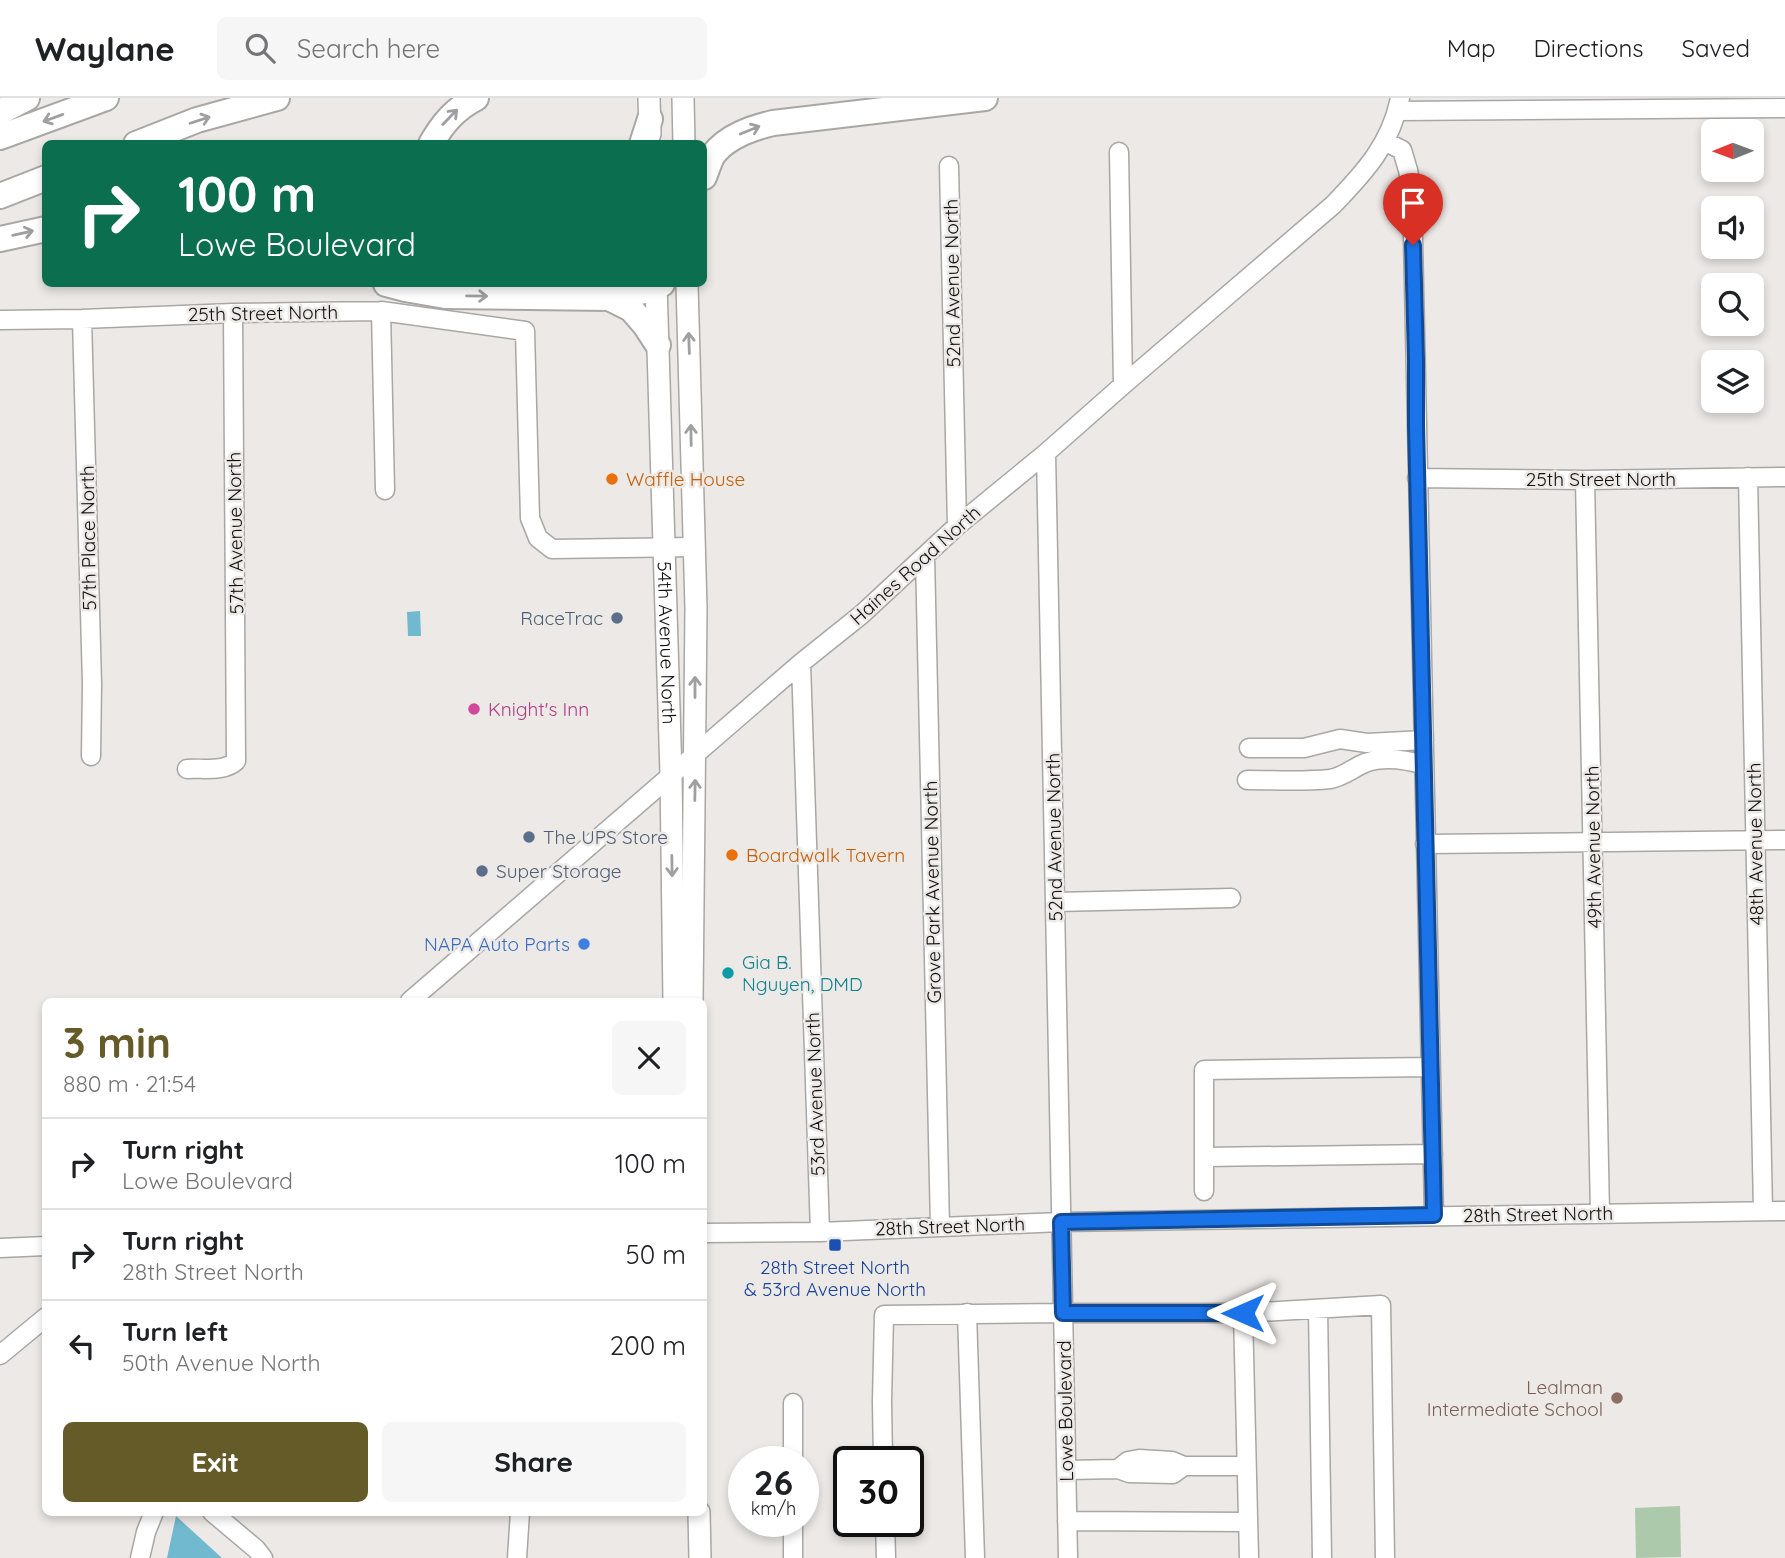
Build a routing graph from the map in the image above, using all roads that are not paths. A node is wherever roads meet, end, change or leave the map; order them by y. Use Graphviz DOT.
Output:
graph roads {
  1 [pos="27,98"];
  2 [pos="106,98"];
  3 [pos="277,98"];
  4 [pos="476,98"];
  5 [pos="985,98"];
  6 [pos="1399,105"];
  7 [pos="683,108"];
  8 [pos="1785,108"];
  9 [pos="0,112"];
  10 [pos="650,120"];
  11 [pos="0,137"];
  12 [pos="146,140"];
  13 [pos="434,140"];
  14 [pos="643,140"];
  15 [pos="684,140"];
  16 [pos="1386,142"];
  17 [pos="1119,152"];
  18 [pos="949,166"];
  19 [pos="707,170"];
  20 [pos="42,180"];
  21 [pos="0,196"];
  22 [pos="42,230"];
  23 [pos="0,239"];
  24 [pos="397,287"];
  25 [pos="655,287"];
  26 [pos="658,287"];
  27 [pos="687,287"];
  28 [pos="609,298"];
  29 [pos="381,311"];
  30 [pos="233,313"];
  31 [pos="82,319"];
  32 [pos="0,320"];
  33 [pos="658,345"];
  34 [pos="1123,385"];
  35 [pos="1046,453"];
  36 [pos="1748,477"];
  37 [pos="1785,477"];
  38 [pos="1417,478"];
  39 [pos="1584,480"];
  40 [pos="385,490"];
  41 [pos="957,526"];
  42 [pos="694,547"];
  43 [pos="664,548"];
  44 [pos="925,556"];
  45 [pos="801,663"];
  46 [pos="1424,740"];
  47 [pos="1249,748"];
  48 [pos="695,755"];
  49 [pos="91,756"];
  50 [pos="1424,765"];
  51 [pos="187,769"];
  52 [pos="671,774"];
  53 [pos="1247,780"];
  54 [pos="1755,840"];
  55 [pos="1785,840"];
  56 [pos="1593,841"];
  57 [pos="1426,844"];
  58 [pos="1231,898"];
  59 [pos="1055,902"];
  60 [pos="413,998"];
  61 [pos="674,998"];
  62 [pos="692,998"];
  63 [pos="1430,1067"];
  64 [pos="1433,1154"];
  65 [pos="1203,1157"];
  66 [pos="1204,1191"];
  67 [pos="1763,1211"];
  68 [pos="1785,1211"];
  69 [pos="1600,1213"];
  70 [pos="1434,1215"];
  71 [pos="1061,1222"];
  72 [pos="940,1227"];
  73 [pos="820,1232"];
  74 [pos="707,1233"];
  75 [pos="42,1246"];
  76 [pos="0,1248"];
  77 [pos="1318,1309"];
  78 [pos="967,1313"];
  79 [pos="1063,1313"];
  80 [pos="1243,1313"];
  81 [pos="42,1324"];
  82 [pos="0,1355"];
  83 [pos="793,1403"];
  84 [pos="793,1446"];
  85 [pos="882,1446"];
  86 [pos="1246,1466"];
  87 [pos="1067,1470"];
  88 [pos="152,1516"];
  89 [pos="217,1516"];
  90 [pos="519,1516"];
  91 [pos="699,1516"];
  92 [pos="1067,1521"];
  93 [pos="1248,1522"];
  94 [pos="793,1537"];
  95 [pos="885,1537"];
  96 [pos="140,1558"];
  97 [pos="263,1558"];
  98 [pos="517,1558"];
  99 [pos="700,1558"];
  100 [pos="793,1558"];
  101 [pos="886,1558"];
  102 [pos="975,1558"];
  103 [pos="1068,1558"];
  104 [pos="1249,1558"];
  105 [pos="1322,1558"];
  106 [pos="1385,1558"];
  1 -- 9 [label="highway"];
  2 -- 11 [label="highway, one-way"];
  12 -- 3 [label="highway, one-way"];
  13 -- 4 [label="highway, one-way"];
  19 -- 5 [label="highway, one-way"];
  6 -- 8 [label="street"];
  6 -- 16 [label="street, Haines Road North"];
  7 -- 15 [label="main road"];
  10 -- 14 [label="highway"];
  16 -- 34 [label="street, Haines Road North"];
  16 -- 38 [label="street"];
  17 -- 34 [label="street"];
  18 -- 41 [label="street, 52nd Avenue North"];
  20 -- 21 [label="highway"];
  23 -- 22 [label="highway, one-way"];
  24 -- 28 [label="highway, one-way"];
  25 -- 28 [label="highway"];
  26 -- 33 [label="main road, 54th Avenue North"];
  42 -- 27 [label="main road, 54th Avenue North, one-way"];
  28 -- 33 [label="highway"];
  29 -- 30 [label="street, 25th Street North"];
  29 -- 40 [label="street"];
  29 -- 43 [label="street, 25th Street North"];
  30 -- 31 [label="street, 25th Street North"];
  30 -- 51 [label="street, 57th Avenue North"];
  31 -- 32 [label="street, 25th Street North"];
  31 -- 49 [label="street, 57th Place North"];
  33 -- 43 [label="main road, 54th Avenue North"];
  34 -- 35 [label="street, Haines Road North"];
  35 -- 41 [label="street, Haines Road North"];
  35 -- 59 [label="street, 52nd Avenue North"];
  36 -- 37 [label="street, 25th Street North"];
  36 -- 39 [label="street, 25th Street North"];
  36 -- 54 [label="street, 48th Avenue North"];
  38 -- 39 [label="street, 25th Street North"];
  38 -- 46 [label="street"];
  39 -- 56 [label="street, 49th Avenue North"];
  41 -- 44 [label="street, Haines Road North"];
  42 -- 43 [label="street"];
  48 -- 42 [label="main road, 54th Avenue North, one-way"];
  43 -- 52 [label="main road, 54th Avenue North"];
  44 -- 45 [label="street, Haines Road North"];
  44 -- 72 [label="street, Grove Park Avenue North"];
  45 -- 48 [label="street, Haines Road North"];
  45 -- 73 [label="street, 53rd Avenue North"];
  46 -- 47 [label="street"];
  46 -- 50 [label="street"];
  48 -- 52 [label="street, Haines Road North"];
  62 -- 48 [label="main road, 54th Avenue North, one-way"];
  50 -- 53 [label="street"];
  50 -- 57 [label="street"];
  52 -- 60 [label="street, Haines Road North"];
  52 -- 61 [label="main road, 54th Avenue North, one-way"];
  54 -- 55 [label="street"];
  54 -- 56 [label="street"];
  54 -- 67 [label="street, 48th Avenue North"];
  56 -- 57 [label="street"];
  56 -- 69 [label="street, 49th Avenue North"];
  57 -- 63 [label="street"];
  58 -- 59 [label="street"];
  59 -- 71 [label="street, 52nd Avenue North"];
  63 -- 64 [label="street"];
  63 -- 65 [label="street"];
  64 -- 65 [label="street"];
  64 -- 70 [label="street"];
  65 -- 66 [label="street"];
  67 -- 68 [label="street, 28th Street North"];
  67 -- 69 [label="street, 28th Street North"];
  69 -- 70 [label="street, 28th Street North"];
  70 -- 71 [label="street, 28th Street North"];
  71 -- 72 [label="street, 28th Street North"];
  71 -- 79 [label="street, Lowe Boulevard"];
  72 -- 73 [label="street, 28th Street North"];
  73 -- 74 [label="street, 28th Street North"];
  75 -- 76 [label="street"];
  77 -- 80 [label="street"];
  77 -- 105 [label="street"];
  77 -- 106 [label="street"];
  78 -- 79 [label="street"];
  78 -- 85 [label="street"];
  78 -- 102 [label="street"];
  79 -- 80 [label="street"];
  79 -- 87 [label="street, Lowe Boulevard"];
  80 -- 86 [label="street"];
  81 -- 82 [label="street"];
  83 -- 84 [label="street"];
  86 -- 87 [label="street"];
  86 -- 93 [label="street"];
  87 -- 92 [label="street, Lowe Boulevard"];
  88 -- 96 [label="street"];
  89 -- 97 [label="street"];
  90 -- 98 [label="street"];
  91 -- 99 [label="main road"];
  92 -- 93 [label="street"];
  92 -- 103 [label="street, Lowe Boulevard"];
  93 -- 104 [label="street"];
  94 -- 100 [label="street"];
  95 -- 101 [label="street"];
}
